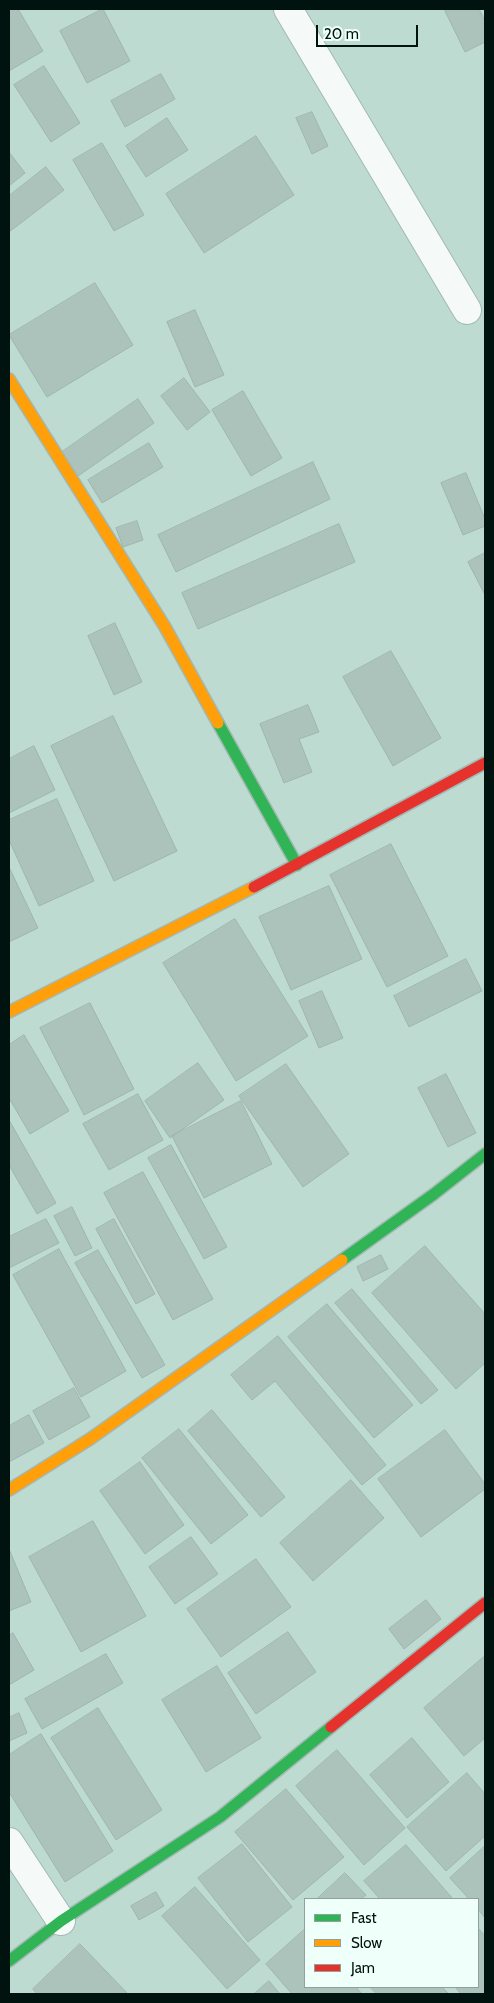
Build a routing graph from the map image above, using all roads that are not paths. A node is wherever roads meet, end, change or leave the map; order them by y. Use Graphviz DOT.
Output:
graph roads {
  1 [pos="288,9"];
  2 [pos="468,310"];
  3 [pos="9,379"];
  4 [pos="485,763"];
  5 [pos="297,865"];
  6 [pos="9,1012"];
  7 [pos="485,1154"];
  8 [pos="9,1490"];
  9 [pos="485,1603"];
  10 [pos="9,1842"];
  11 [pos="61,1921"];
  12 [pos="9,1960"];
  1 -- 2 [label="street"];
  3 -- 5 [label="street"];
  4 -- 5 [label="street"];
  5 -- 6 [label="street"];
  7 -- 8 [label="street"];
  9 -- 11 [label="street"];
  10 -- 11 [label="street"];
  11 -- 12 [label="street"];
}
